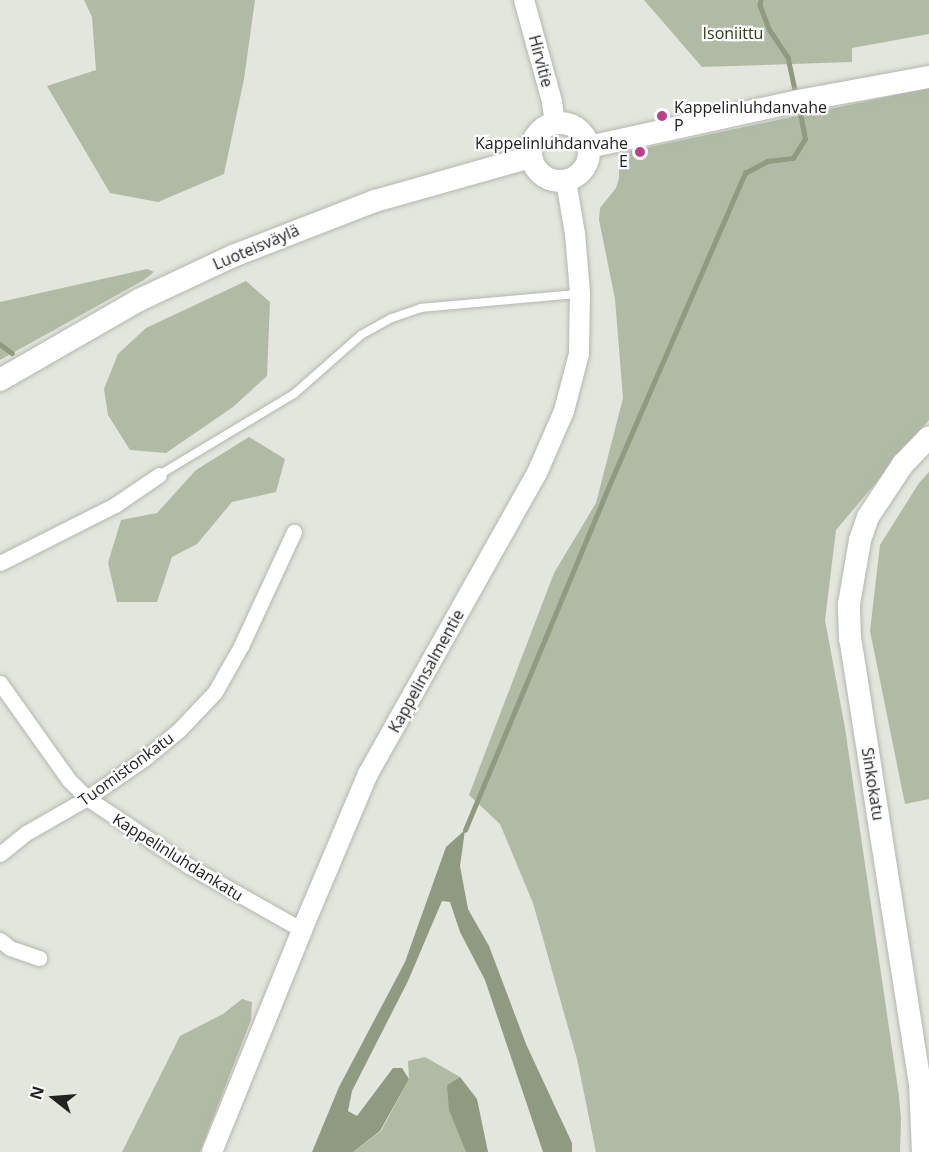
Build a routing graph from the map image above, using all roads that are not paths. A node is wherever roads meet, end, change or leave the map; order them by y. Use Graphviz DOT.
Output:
graph roads {
  1 [pos="524,0"];
  2 [pos="929,77"];
  3 [pos="555,123"];
  4 [pos="589,147"];
  5 [pos="531,157"];
  6 [pos="566,181"];
  7 [pos="580,293"];
  8 [pos="0,380"];
  9 [pos="929,437"];
  10 [pos="159,475"];
  11 [pos="294,532"];
  12 [pos="0,563"];
  13 [pos="0,683"];
  14 [pos="87,798"];
  15 [pos="0,854"];
  16 [pos="302,930"];
  17 [pos="0,940"];
  18 [pos="39,958"];
  19 [pos="926,1127"];
  20 [pos="212,1152"];
  21 [pos="923,1152"];
  1 -- 3 [label="street, Hirvitie"];
  2 -- 4 [label="main road"];
  3 -- 4 [label="main road"];
  3 -- 5 [label="main road"];
  4 -- 6 [label="main road"];
  5 -- 6 [label="main road"];
  5 -- 8 [label="main road, Luoteisväylä"];
  6 -- 7 [label="street, Kappelinsalmentie"];
  7 -- 10 [label="lane"];
  7 -- 16 [label="street, Kappelinsalmentie"];
  9 -- 19 [label="main road, Sinkokatu"];
  10 -- 12 [label="street"];
  11 -- 14 [label="street, Tuomistonkatu"];
  13 -- 14 [label="street, Kappelinluhdankatu"];
  14 -- 15 [label="street, Tuomistonkatu"];
  14 -- 16 [label="street, Kappelinluhdankatu"];
  16 -- 20 [label="street, Kappelinsalmentie"];
  17 -- 18 [label="street"];
  19 -- 21 [label="main road, Sinkokatu"];
}
